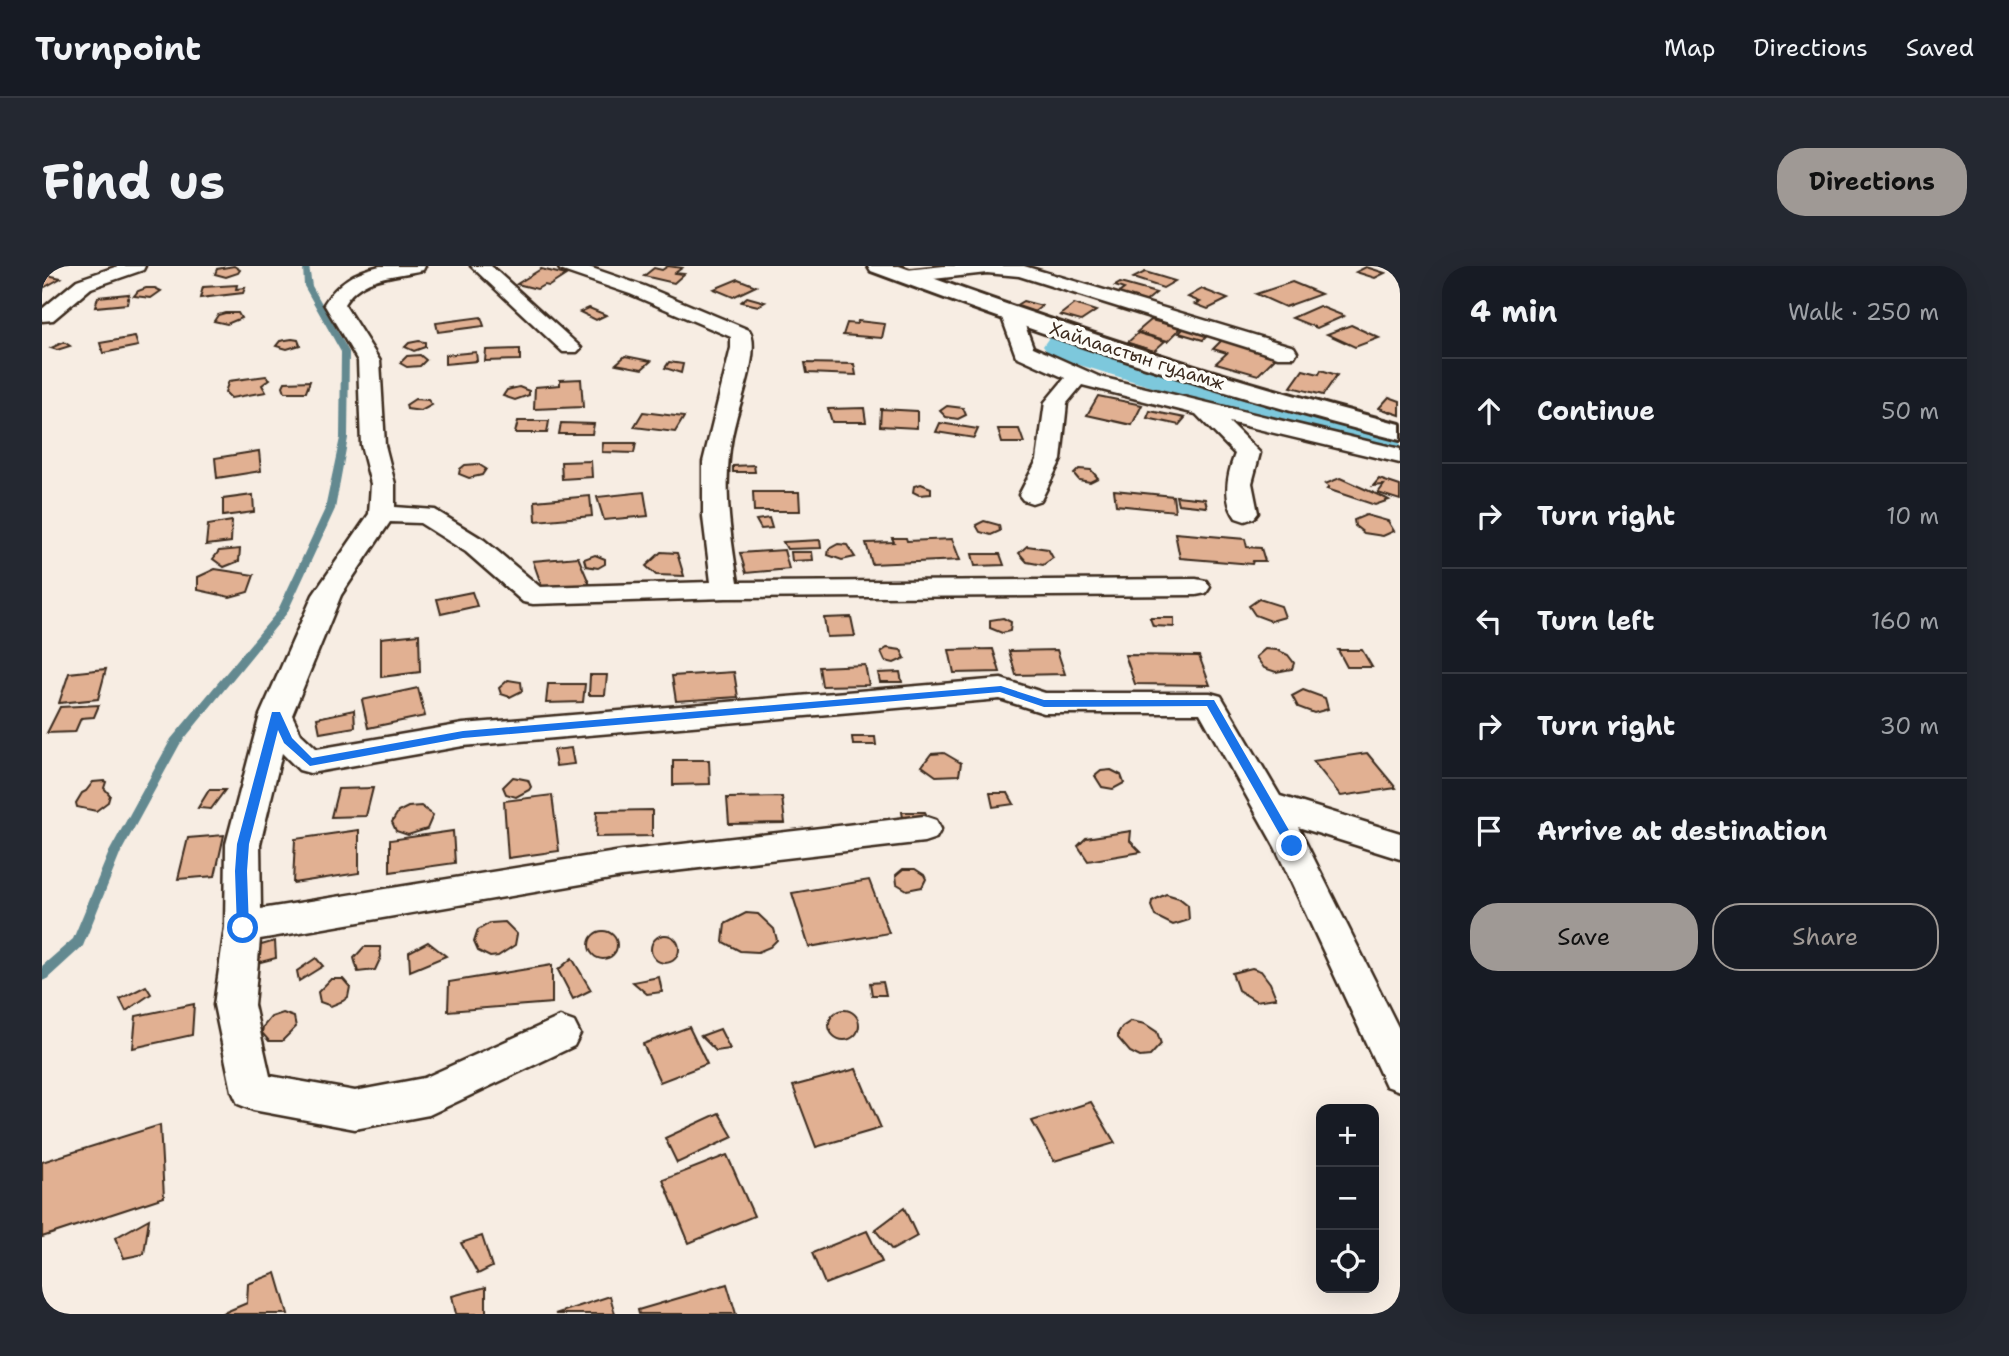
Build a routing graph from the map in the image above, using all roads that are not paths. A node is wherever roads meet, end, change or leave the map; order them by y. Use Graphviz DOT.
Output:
graph roads {
  1 [pos="136,266"];
  2 [pos="416,266"];
  3 [pos="480,266"];
  4 [pos="567,266"];
  5 [pos="878,266"];
  6 [pos="906,276"];
  7 [pos="1012,315"];
  8 [pos="46,316"];
  9 [pos="570,348"];
  10 [pos="1286,352"];
  11 [pos="1078,376"];
  12 [pos="1205,410"];
  13 [pos="1400,432"];
  14 [pos="1400,456"];
  15 [pos="1032,495"];
  16 [pos="1245,513"];
  17 [pos="382,514"];
  18 [pos="1196,587"];
  19 [pos="726,590"];
  20 [pos="276,715"];
  21 [pos="1270,805"];
  22 [pos="924,830"];
  23 [pos="1400,846"];
  24 [pos="243,928"];
  25 [pos="560,1034"];
  26 [pos="1400,1073"];
  1 -- 8 [label="street"];
  2 -- 17 [label="street"];
  3 -- 9 [label="street"];
  4 -- 19 [label="street"];
  5 -- 6 [label="main road, Хайлаастын гудамж"];
  6 -- 7 [label="main road, Хайлаастын гудамж"];
  6 -- 10 [label="street"];
  7 -- 11 [label="street"];
  7 -- 13 [label="main road, Хайлаастын гудамж"];
  11 -- 12 [label="street"];
  11 -- 15 [label="street"];
  12 -- 14 [label="street"];
  12 -- 16 [label="street"];
  17 -- 19 [label="street"];
  17 -- 20 [label="street"];
  18 -- 19 [label="street"];
  20 -- 21 [label="street"];
  20 -- 24 [label="street"];
  21 -- 23 [label="street"];
  21 -- 26 [label="street"];
  22 -- 24 [label="street"];
  24 -- 25 [label="street"];
}
